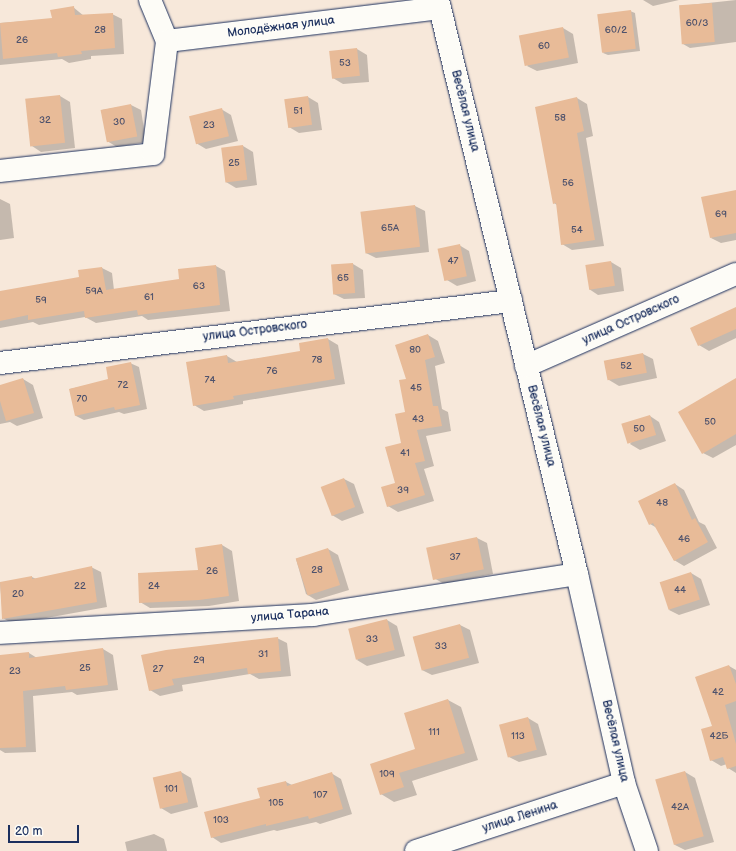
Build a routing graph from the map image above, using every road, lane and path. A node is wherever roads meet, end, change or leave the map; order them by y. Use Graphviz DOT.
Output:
graph roads {
  1 [pos="150,0"];
  2 [pos="439,4"];
  3 [pos="167,41"];
  4 [pos="0,171"];
  5 [pos="736,274"];
  6 [pos="511,301"];
  7 [pos="0,363"];
  8 [pos="526,366"];
  9 [pos="577,574"];
  10 [pos="0,633"];
  11 [pos="624,783"];
  12 [pos="416,851"];
  13 [pos="647,851"];
  1 -- 3 [label="street"];
  2 -- 3 [label="street, Молодёжная улица"];
  2 -- 6 [label="street, Весёлая улица"];
  3 -- 4 [label="street"];
  5 -- 8 [label="street, улица Островского"];
  6 -- 7 [label="street, улица Островского"];
  6 -- 8 [label="street, Весёлая улица"];
  8 -- 9 [label="street, Весёлая улица"];
  9 -- 10 [label="street, улица Тарана"];
  9 -- 11 [label="street, Весёлая улица"];
  11 -- 12 [label="street, улица Ленина"];
  11 -- 13 [label="street, Весёлая улица"];
}
